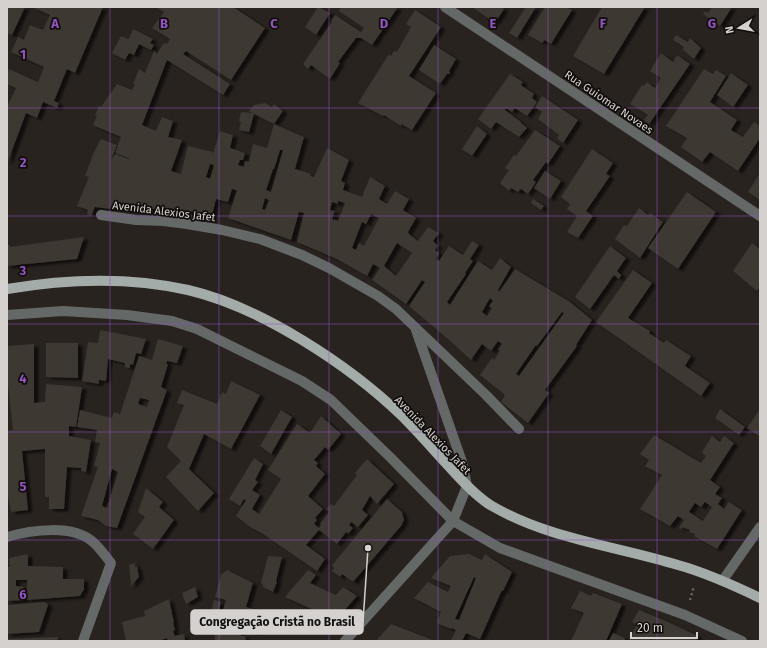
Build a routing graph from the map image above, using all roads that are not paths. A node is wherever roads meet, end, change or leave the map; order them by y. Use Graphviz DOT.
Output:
graph roads {
  1 [pos="445,7"];
  2 [pos="101,215"];
  3 [pos="760,216"];
  4 [pos="7,289"];
  5 [pos="7,315"];
  6 [pos="415,327"];
  7 [pos="519,429"];
  8 [pos="466,486"];
  9 [pos="453,521"];
  10 [pos="760,527"];
  11 [pos="7,537"];
  12 [pos="723,580"];
  13 [pos="760,598"];
  14 [pos="83,641"];
  15 [pos="344,641"];
  16 [pos="742,641"];
  1 -- 3 [label="street, Rua Guiomar Novaes"];
  2 -- 6 [label="street, Avenida Alexios Jafet"];
  4 -- 8 [label="main road, Avenida Alexios Jafet"];
  5 -- 9 [label="street"];
  6 -- 7 [label="street, Avenida Alexios Jafet"];
  6 -- 8 [label="street, Avenida Alexios Jafet"];
  8 -- 9 [label="street, Avenida Alexios Jafet"];
  8 -- 12 [label="main road, Avenida Alexios Jafet"];
  9 -- 15 [label="street"];
  9 -- 16 [label="street"];
  10 -- 12 [label="street"];
  11 -- 14 [label="street"];
  12 -- 13 [label="main road, Avenida Alexios Jafet"];
}
